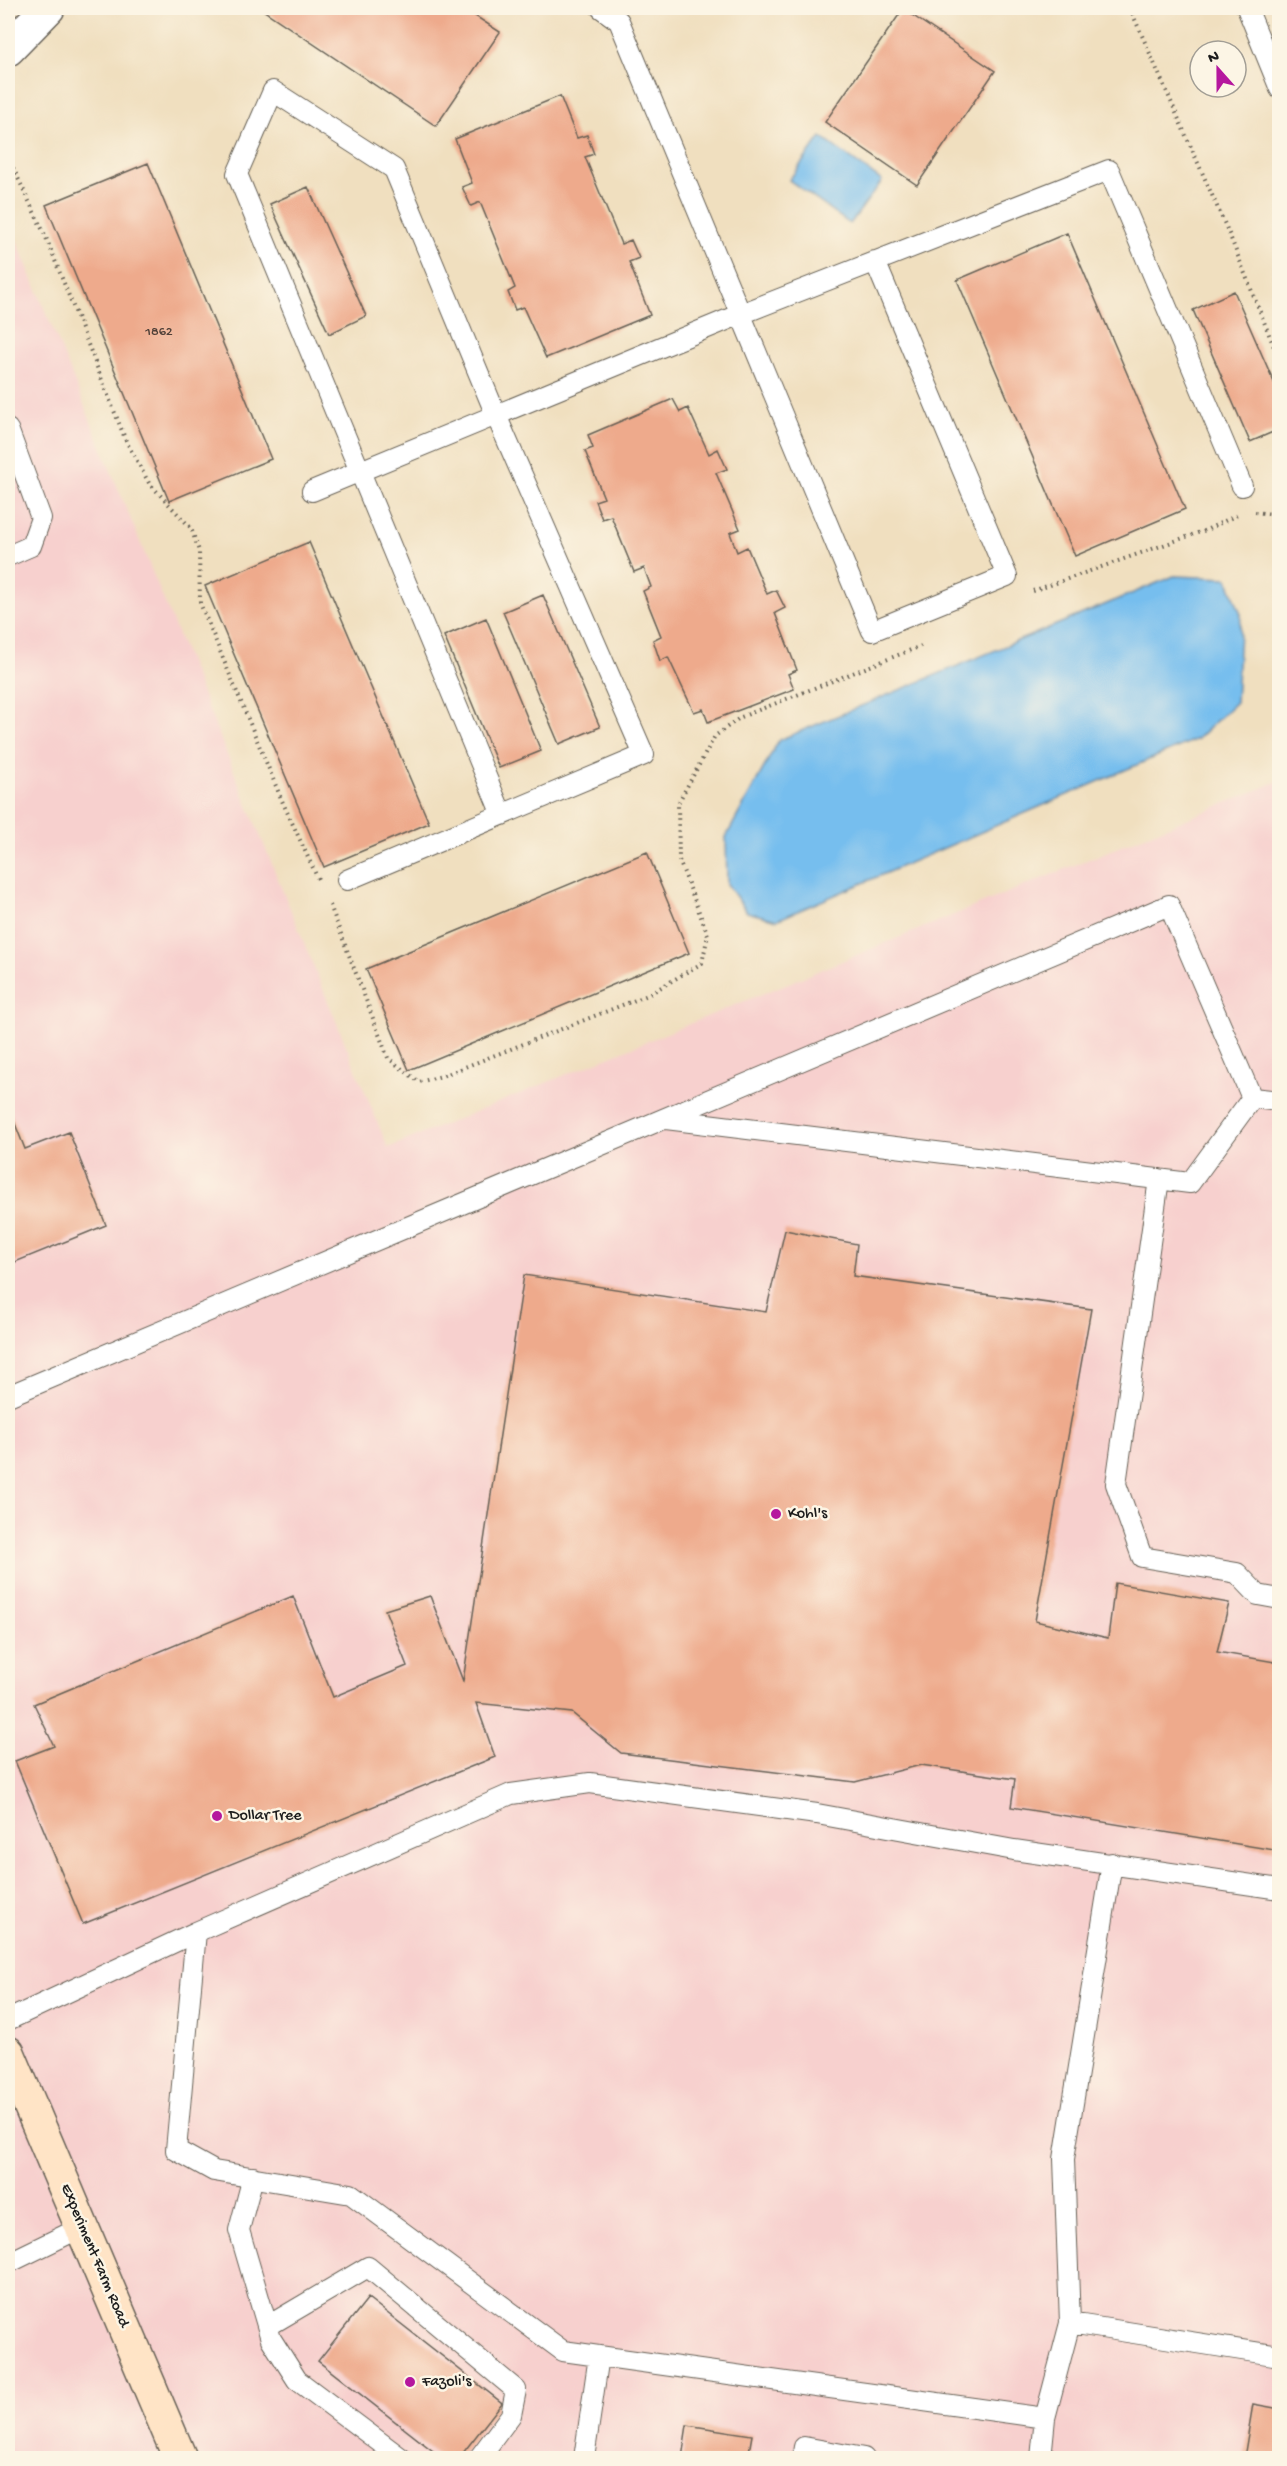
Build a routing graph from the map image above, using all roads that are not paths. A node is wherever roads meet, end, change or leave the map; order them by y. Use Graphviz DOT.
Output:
graph roads {
  1 [pos="48,8"];
  2 [pos="600,8"];
  3 [pos="1247,8"];
  4 [pos="8,49"];
  5 [pos="1280,88"];
  6 [pos="875,261"];
  7 [pos="741,314"];
  8 [pos="496,415"];
  9 [pos="8,429"];
  10 [pos="362,471"];
  11 [pos="1242,486"];
  12 [pos="312,491"];
  13 [pos="8,556"];
  14 [pos="502,815"];
  15 [pos="347,880"];
  16 [pos="1252,1098"];
  17 [pos="1280,1101"];
  18 [pos="663,1119"];
  19 [pos="1159,1179"];
  20 [pos="8,1396"];
  21 [pos="1280,1599"];
  22 [pos="1112,1863"];
  23 [pos="1280,1888"];
  24 [pos="196,1932"];
  25 [pos="8,2020"];
  26 [pos="8,2053"];
  27 [pos="253,2177"];
  28 [pos="82,2227"];
  29 [pos="8,2263"];
  30 [pos="1070,2323"];
  31 [pos="268,2326"];
  32 [pos="599,2356"];
  33 [pos="1280,2356"];
  34 [pos="1045,2418"];
  35 [pos="180,2458"];
  36 [pos="401,2458"];
  37 [pos="479,2458"];
  38 [pos="584,2458"];
  39 [pos="802,2458"];
  40 [pos="864,2458"];
  41 [pos="1041,2458"];
  1 -- 4 [label="street"];
  2 -- 7 [label="lane"];
  3 -- 5 [label="lane"];
  6 -- 7 [label="lane"];
  6 -- 7 [label="lane"];
  6 -- 11 [label="lane"];
  7 -- 8 [label="lane"];
  8 -- 10 [label="lane"];
  8 -- 10 [label="lane"];
  8 -- 14 [label="lane"];
  9 -- 13 [label="lane"];
  10 -- 12 [label="lane"];
  10 -- 14 [label="lane"];
  14 -- 15 [label="lane"];
  16 -- 17 [label="lane"];
  16 -- 18 [label="lane"];
  16 -- 19 [label="lane"];
  18 -- 19 [label="lane"];
  18 -- 20 [label="lane"];
  19 -- 21 [label="lane"];
  22 -- 23 [label="lane"];
  22 -- 24 [label="lane"];
  22 -- 30 [label="lane"];
  24 -- 25 [label="lane"];
  24 -- 27 [label="lane"];
  26 -- 28 [label="street, Experiment Farm Road"];
  27 -- 31 [label="lane"];
  27 -- 32 [label="lane"];
  28 -- 29 [label="lane"];
  28 -- 35 [label="street, Experiment Farm Road"];
  30 -- 33 [label="lane"];
  30 -- 34 [label="lane"];
  31 -- 36 [label="lane"];
  31 -- 37 [label="lane"];
  32 -- 34 [label="lane"];
  32 -- 38 [label="lane"];
  34 -- 41 [label="lane"];
  39 -- 40 [label="lane"];
}
